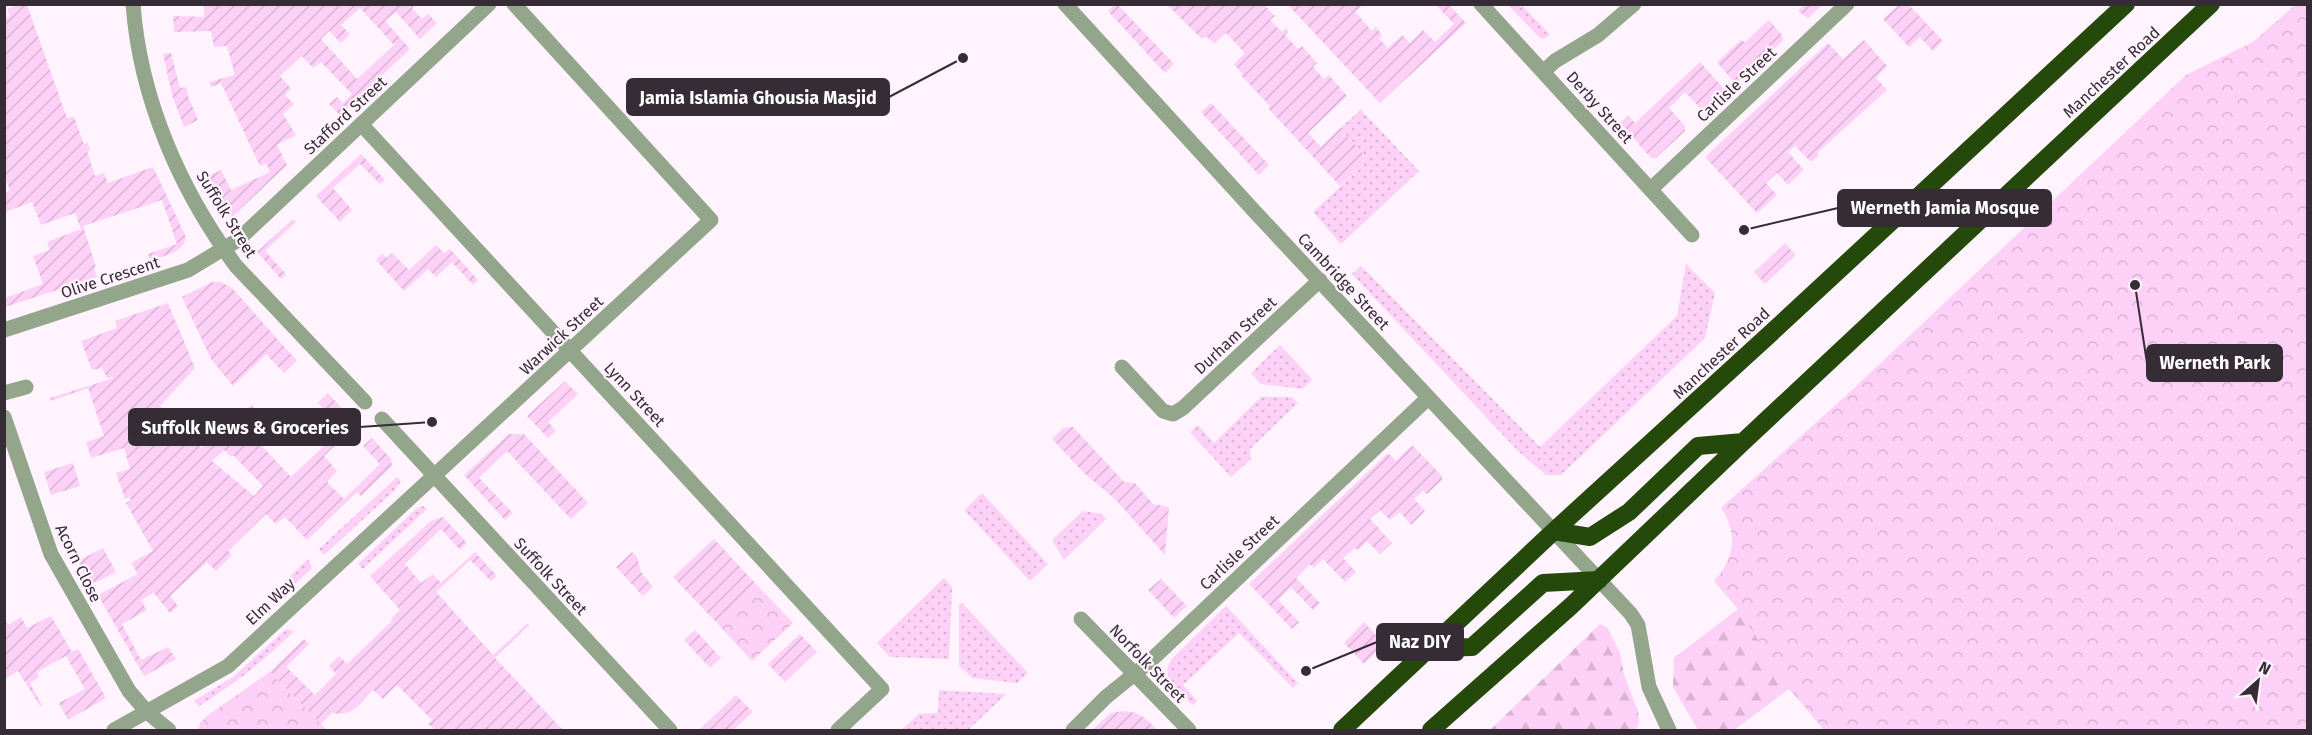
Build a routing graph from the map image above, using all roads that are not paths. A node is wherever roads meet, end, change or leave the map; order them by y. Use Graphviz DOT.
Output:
graph roads {
  1 [pos="133,4"];
  2 [pos="489,4"];
  3 [pos="514,4"];
  4 [pos="1065,4"];
  5 [pos="1481,4"];
  6 [pos="1634,4"];
  7 [pos="1847,4"];
  8 [pos="2126,4"];
  9 [pos="2211,4"];
  10 [pos="1543,72"];
  11 [pos="361,124"];
  12 [pos="1651,189"];
  13 [pos="1692,235"];
  14 [pos="223,248"];
  15 [pos="1320,280"];
  16 [pos="4,330"];
  17 [pos="570,351"];
  18 [pos="1122,367"];
  19 [pos="26,387"];
  20 [pos="4,393"];
  21 [pos="1428,398"];
  22 [pos="365,402"];
  23 [pos="4,417"];
  24 [pos="381,419"];
  25 [pos="1743,442"];
  26 [pos="434,476"];
  27 [pos="1554,531"];
  28 [pos="1599,580"];
  29 [pos="1081,619"];
  30 [pos="1431,648"];
  31 [pos="1135,675"];
  32 [pos="147,712"];
  33 [pos="114,730"];
  34 [pos="169,730"];
  35 [pos="670,730"];
  36 [pos="838,730"];
  37 [pos="1073,730"];
  38 [pos="1189,730"];
  39 [pos="1342,730"];
  40 [pos="1431,730"];
  41 [pos="1669,730"];
  1 -- 14 [label="street, Suffolk Street"];
  2 -- 11 [label="street, Stafford Street"];
  3 -- 17 [label="street, Warwick Street"];
  4 -- 15 [label="street, Cambridge Street"];
  5 -- 10 [label="street, Derby Street"];
  6 -- 10 [label="street"];
  7 -- 12 [label="street, Carlisle Street"];
  8 -- 27 [label="highway, Manchester Road"];
  9 -- 25 [label="highway, Manchester Road"];
  10 -- 12 [label="street, Derby Street"];
  11 -- 14 [label="street, Stafford Street"];
  11 -- 17 [label="street, Lynn Street"];
  12 -- 13 [label="street, Derby Street"];
  14 -- 16 [label="street, Olive Crescent"];
  14 -- 22 [label="street, Suffolk Street"];
  15 -- 18 [label="street, Durham Street"];
  15 -- 21 [label="street, Cambridge Street"];
  17 -- 26 [label="street, Warwick Street"];
  17 -- 36 [label="street, Lynn Street"];
  19 -- 20 [label="street"];
  21 -- 27 [label="street, Cambridge Street"];
  21 -- 31 [label="street, Carlisle Street"];
  23 -- 32 [label="street, Acorn Close"];
  24 -- 26 [label="street, Suffolk Street"];
  25 -- 27 [label="highway"];
  25 -- 28 [label="highway, Manchester Road"];
  26 -- 32 [label="street, Elm Way"];
  26 -- 35 [label="street, Suffolk Street"];
  27 -- 28 [label="street, Cambridge Street"];
  27 -- 30 [label="highway, Manchester Road"];
  28 -- 30 [label="highway"];
  28 -- 40 [label="highway, Manchester Road"];
  28 -- 41 [label="street, Cambridge Street"];
  29 -- 31 [label="street, Norfolk Street"];
  30 -- 39 [label="highway, Manchester Road"];
  31 -- 37 [label="street, Carlisle Street"];
  31 -- 38 [label="street, Norfolk Street"];
  32 -- 33 [label="street, Elm Way"];
  32 -- 34 [label="street, Acorn Close"];
}
